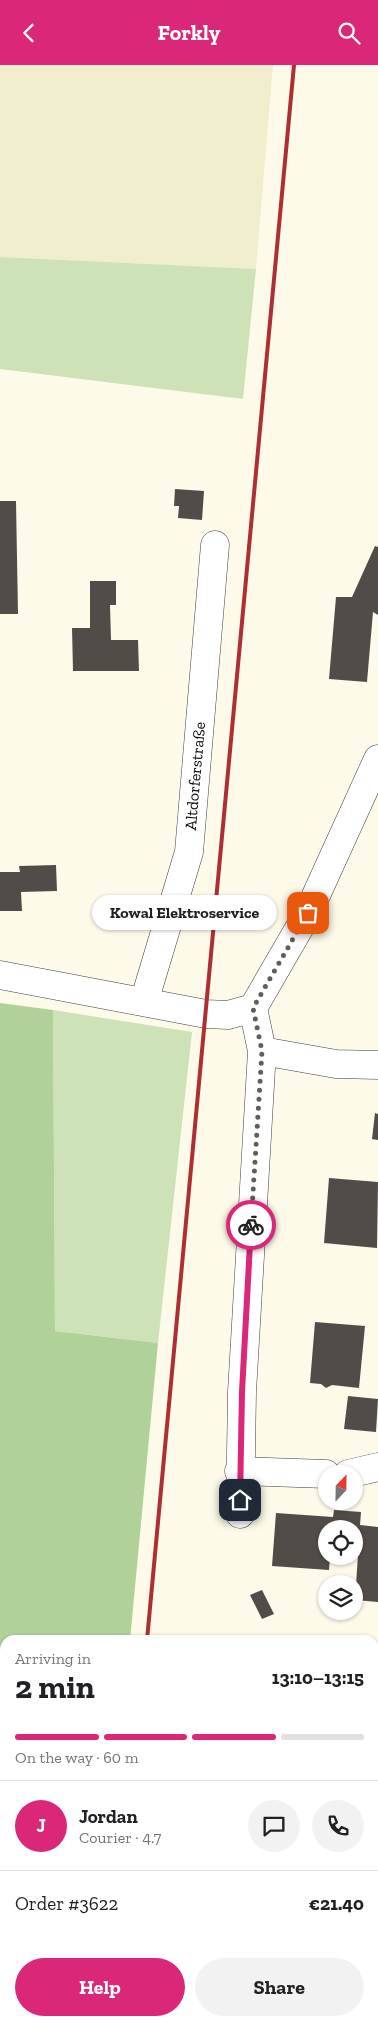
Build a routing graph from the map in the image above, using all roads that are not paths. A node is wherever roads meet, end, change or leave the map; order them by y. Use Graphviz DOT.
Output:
graph roads {
  1 [pos="215,545"];
  2 [pos="378,759"];
  3 [pos="0,975"];
  4 [pos="144,1002"];
  5 [pos="253,1008"];
  6 [pos="262,1051"];
  7 [pos="378,1065"];
  8 [pos="378,1467"];
  9 [pos="363,1470"];
  10 [pos="239,1471"];
  11 [pos="318,1474"];
  12 [pos="240,1514"];
  1 -- 4 [label="street, Altdorferstraße"];
  2 -- 5 [label="street"];
  3 -- 4 [label="street"];
  4 -- 5 [label="street"];
  5 -- 6 [label="street"];
  6 -- 7 [label="street"];
  6 -- 10 [label="street"];
  8 -- 9 [label="street"];
  10 -- 11 [label="street"];
  10 -- 12 [label="street"];
}
